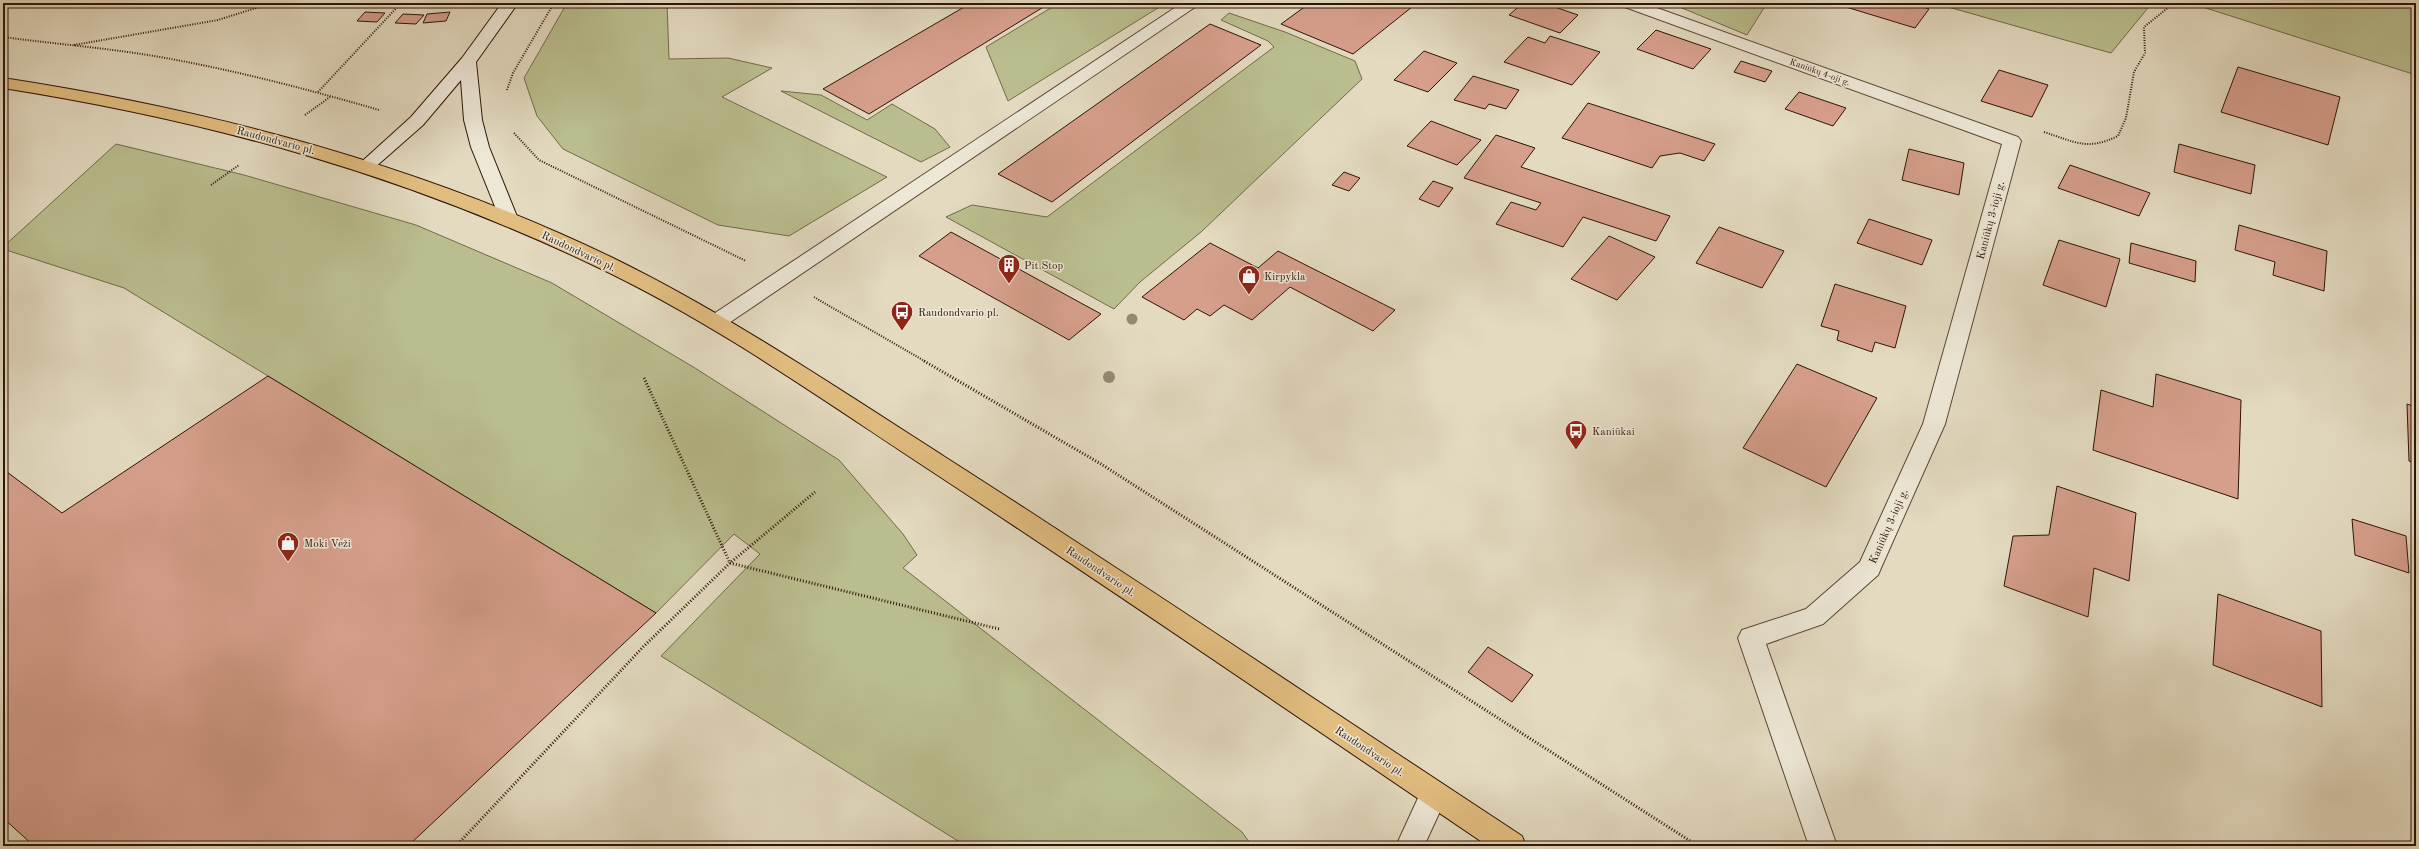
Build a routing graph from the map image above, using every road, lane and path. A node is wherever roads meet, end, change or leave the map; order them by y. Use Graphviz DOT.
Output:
graph roads {
  1 [pos="272,3"];
  2 [pos="401,3"];
  3 [pos="510,3"];
  4 [pos="554,3"];
  5 [pos="1193,3"];
  6 [pos="1628,3"];
  7 [pos="2174,3"];
  8 [pos="3,37"];
  9 [pos="70,46"];
  10 [pos="468,62"];
  11 [pos="3,83"];
  12 [pos="318,92"];
  13 [pos="331,96"];
  14 [pos="507,97"];
  15 [pos="513,132"];
  16 [pos="2012,141"];
  17 [pos="367,165"];
  18 [pos="509,219"];
  19 [pos="783,279"];
  20 [pos="716,322"];
  21 [pos="644,378"];
  22 [pos="815,492"];
  23 [pos="730,562"];
  24 [pos="999,629"];
  25 [pos="1434,794"];
  26 [pos="456,846"];
  27 [pos="1410,846"];
  28 [pos="1512,846"];
  29 [pos="1698,846"];
  30 [pos="1823,846"];
  1 -- 9 [label="path"];
  2 -- 12 [label="path"];
  3 -- 10 [label="street"];
  4 -- 14 [label="path"];
  5 -- 19 [label="street"];
  6 -- 16 [label="street, Kaniūkų 4-oji g."];
  7 -- 16 [label="path"];
  8 -- 9 [label="path"];
  9 -- 12 [label="path"];
  10 -- 17 [label="street"];
  10 -- 18 [label="street"];
  11 -- 17 [label="main road, Raudondvario pl."];
  12 -- 13 [label="path"];
  15 -- 19 [label="path"];
  16 -- 30 [label="street, Kaniūkų 3-ioji g."];
  17 -- 18 [label="main road, Raudondvario pl."];
  18 -- 20 [label="main road, Raudondvario pl."];
  19 -- 20 [label="street"];
  19 -- 29 [label="path"];
  20 -- 25 [label="main road, Raudondvario pl."];
  21 -- 23 [label="path"];
  22 -- 23 [label="path"];
  23 -- 24 [label="path"];
  23 -- 26 [label="path"];
  25 -- 27 [label="street"];
  25 -- 28 [label="main road, Raudondvario pl."];
}
